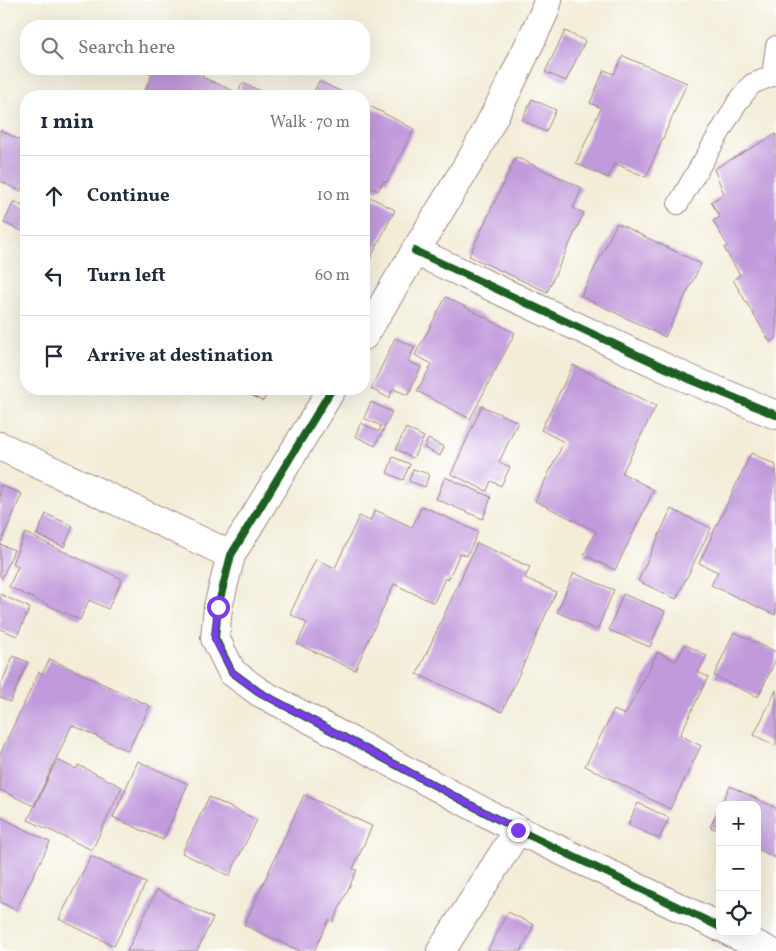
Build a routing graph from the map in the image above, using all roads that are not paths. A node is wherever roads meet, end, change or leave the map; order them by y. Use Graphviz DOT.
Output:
graph roads {
  1 [pos="548,0"];
  2 [pos="776,46"];
  3 [pos="774,76"];
  4 [pos="678,204"];
  5 [pos="415,251"];
  6 [pos="370,326"];
  7 [pos="328,395"];
  8 [pos="776,415"];
  9 [pos="0,446"];
  10 [pos="231,555"];
  11 [pos="518,830"];
  12 [pos="716,925"];
  13 [pos="738,936"];
  14 [pos="441,951"];
  15 [pos="769,951"];
  1 -- 5 [label="street"];
  2 -- 3 [label="lane"];
  3 -- 4 [label="lane"];
  5 -- 6 [label="street"];
  5 -- 8 [label="street"];
  7 -- 10 [label="street"];
  9 -- 10 [label="street"];
  10 -- 11 [label="street"];
  11 -- 12 [label="street"];
  11 -- 14 [label="street"];
  13 -- 15 [label="street"];
}
